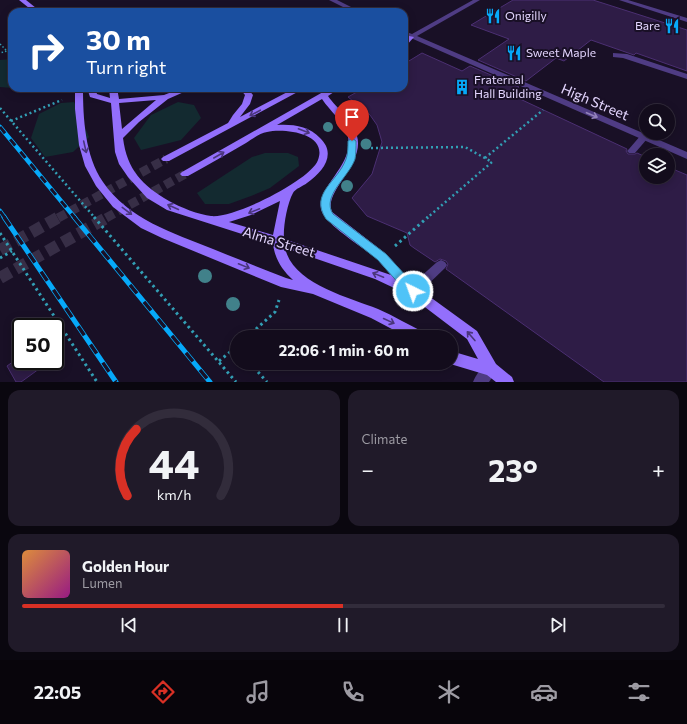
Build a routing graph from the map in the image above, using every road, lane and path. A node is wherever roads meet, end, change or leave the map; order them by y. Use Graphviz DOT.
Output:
graph roads {
  1 [pos="22,0"];
  2 [pos="332,0"];
  3 [pos="476,0"];
  4 [pos="622,0"];
  5 [pos="33,8"];
  6 [pos="349,8"];
  7 [pos="687,20"];
  8 [pos="408,35"];
  9 [pos="408,37"];
  10 [pos="0,45"];
  11 [pos="0,53"];
  12 [pos="616,55"];
  13 [pos="687,78"];
  14 [pos="79,92"];
  15 [pos="92,92"];
  16 [pos="113,92"];
  17 [pos="178,92"];
  18 [pos="246,92"];
  19 [pos="294,92"];
  20 [pos="329,92"];
  21 [pos="324,95"];
  22 [pos="165,97"];
  23 [pos="64,99"];
  24 [pos="114,100"];
  25 [pos="556,100"];
  26 [pos="0,108"];
  27 [pos="12,122"];
  28 [pos="232,125"];
  29 [pos="266,128"];
  30 [pos="639,135"];
  31 [pos="119,137"];
  32 [pos="641,140"];
  33 [pos="651,140"];
  34 [pos="353,148"];
  35 [pos="632,150"];
  36 [pos="687,156"];
  37 [pos="166,158"];
  38 [pos="485,158"];
  39 [pos="185,174"];
  40 [pos="288,192"];
  41 [pos="210,220"];
  42 [pos="0,232"];
  43 [pos="278,241"];
  44 [pos="12,251"];
  45 [pos="382,257"];
  46 [pos="0,258"];
  47 [pos="441,266"];
  48 [pos="314,289"];
  49 [pos="413,291"];
  50 [pos="275,312"];
  51 [pos="255,330"];
  52 [pos="406,330"];
  53 [pos="230,353"];
  54 [pos="458,360"];
  55 [pos="219,361"];
  56 [pos="491,369"];
  57 [pos="256,370"];
  58 [pos="97,382"];
  59 [pos="236,382"];
  60 [pos="267,382"];
  61 [pos="480,382"];
  62 [pos="507,382"];
  1 -- 5 [label="main road"];
  2 -- 6 [label="street"];
  3 -- 8 [label="street"];
  4 -- 7 [label="street"];
  9 -- 25 [label="street, High Street"];
  10 -- 11 [label="path"];
  12 -- 13 [label="street"];
  14 -- 48 [label="main road, one-way"];
  15 -- 24 [label="main road"];
  16 -- 24 [label="main road, Alma Street"];
  17 -- 22 [label="main road"];
  18 -- 28 [label="main road"];
  19 -- 28 [label="main road, one-way"];
  20 -- 21 [label="main road"];
  21 -- 29 [label="main road"];
  21 -- 34 [label="main road"];
  22 -- 24 [label="main road"];
  22 -- 31 [label="main road"];
  23 -- 27 [label="path"];
  24 -- 31 [label="main road, Alma Street"];
  25 -- 30 [label="street, High Street, one-way"];
  25 -- 38 [label="path"];
  26 -- 27 [label="path"];
  27 -- 55 [label="path"];
  28 -- 37 [label="main road"];
  39 -- 29 [label="main road, one-way"];
  29 -- 40 [label="main road, one-way"];
  41 -- 31 [label="main road, Alma Street, one-way"];
  32 -- 35 [label="street"];
  33 -- 36 [label="street, High Street"];
  34 -- 38 [label="path"];
  34 -- 45 [label="main road"];
  38 -- 45 [label="path"];
  40 -- 41 [label="main road, one-way"];
  40 -- 43 [label="main road"];
  41 -- 43 [label="main road, Alma Street"];
  42 -- 44 [label="path"];
  43 -- 48 [label="main road"];
  49 -- 43 [label="main road, Alma Street, one-way"];
  44 -- 46 [label="path"];
  44 -- 58 [label="path"];
  45 -- 49 [label="main road"];
  47 -- 49 [label="street"];
  48 -- 52 [label="main road, one-way"];
  56 -- 49 [label="main road, Alma Street, one-way"];
  50 -- 51 [label="path"];
  53 -- 55 [label="path"];
  54 -- 56 [label="main road, Alma Street"];
  55 -- 59 [label="path"];
  56 -- 61 [label="street"];
  56 -- 62 [label="main road, Alma Street"];
  57 -- 60 [label="path"];
}
